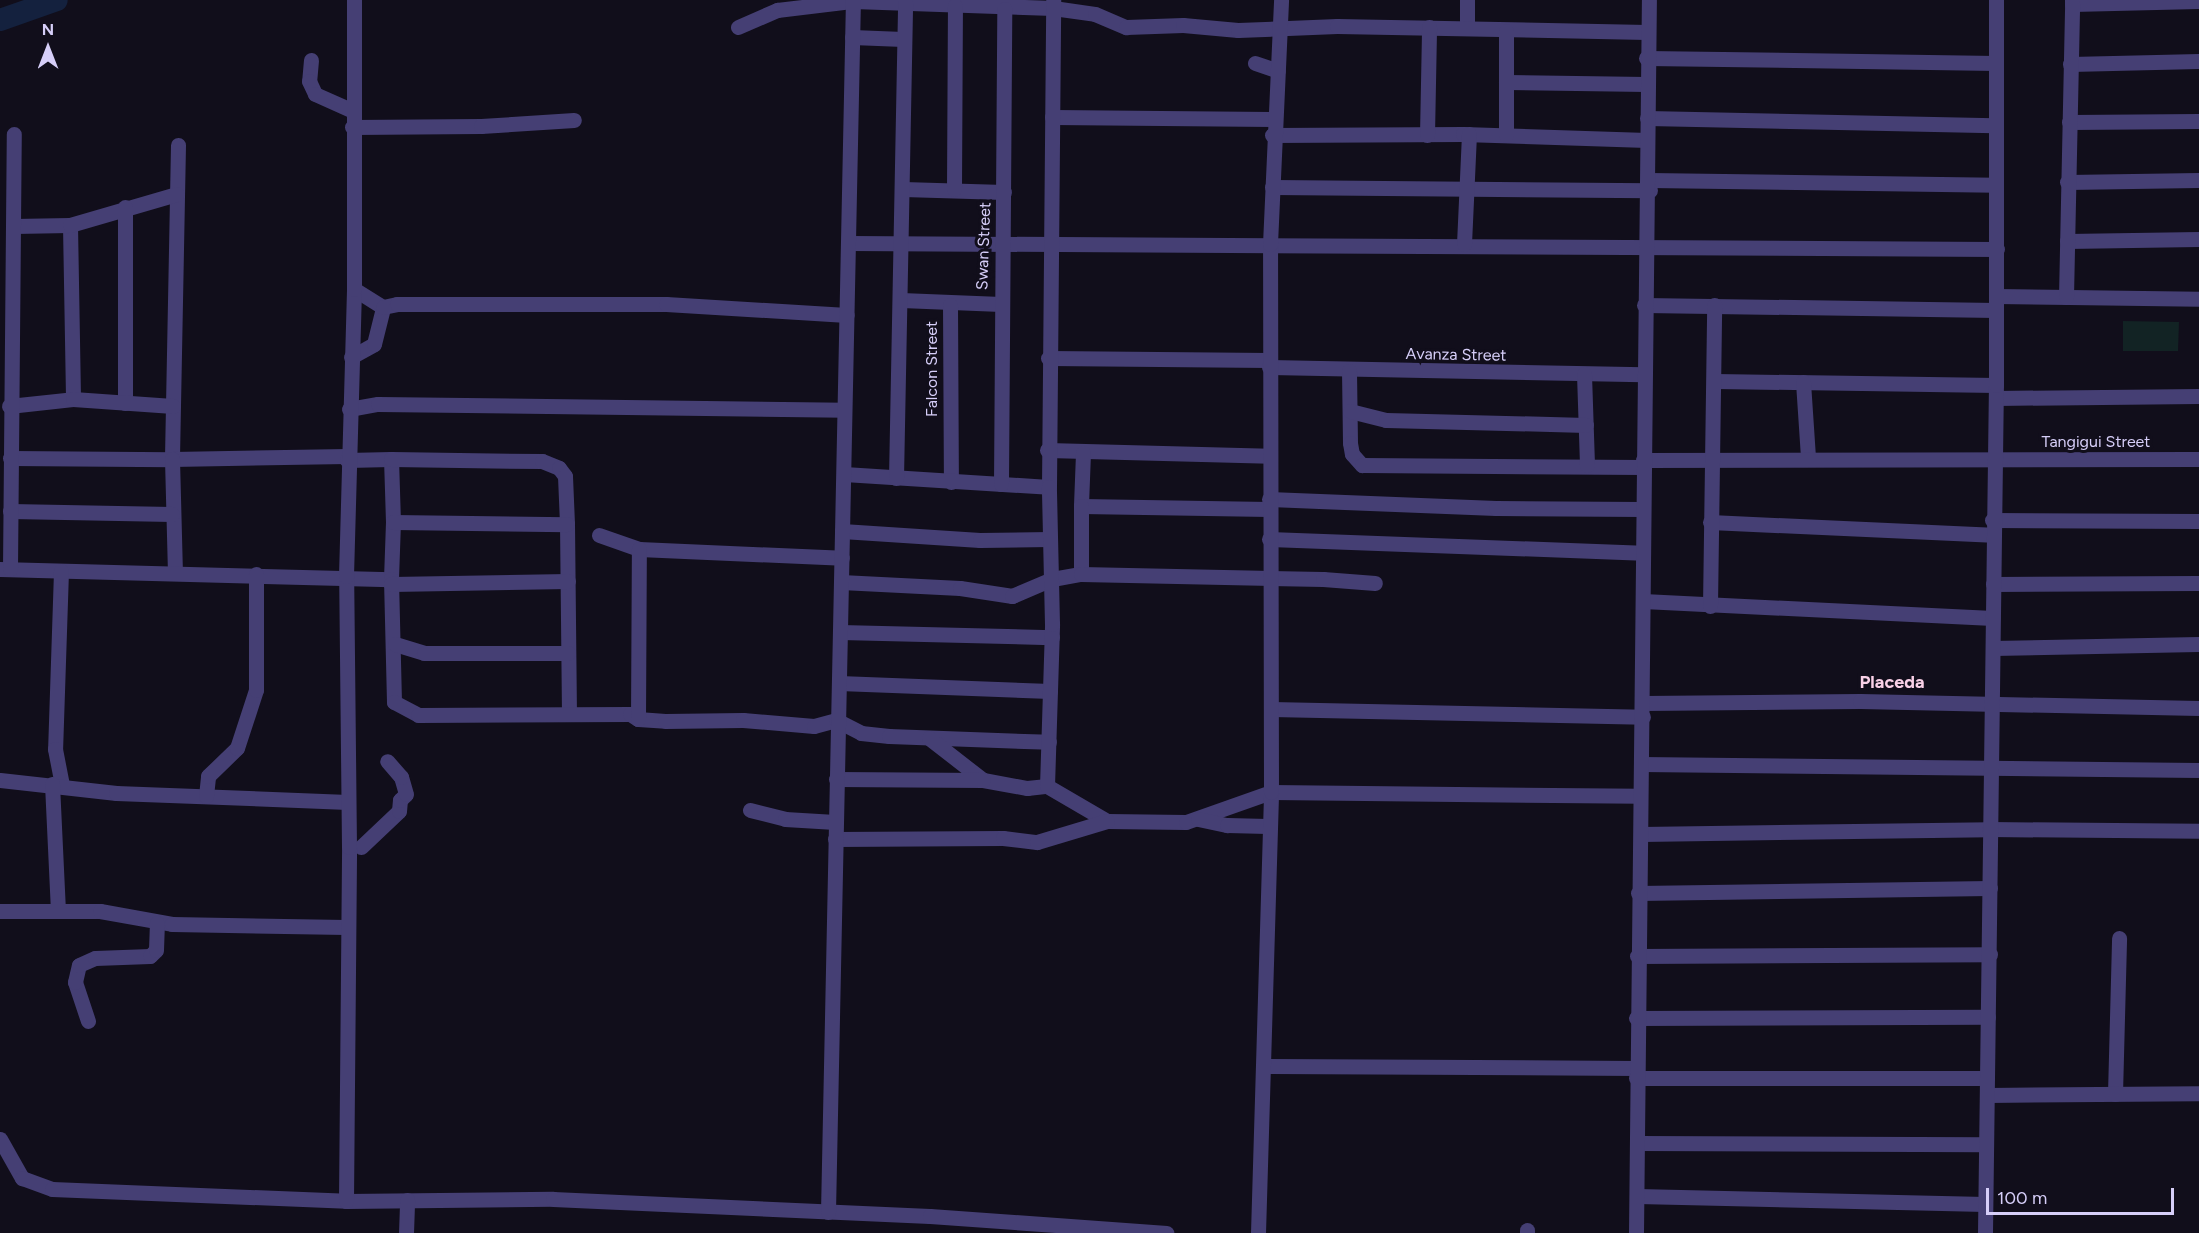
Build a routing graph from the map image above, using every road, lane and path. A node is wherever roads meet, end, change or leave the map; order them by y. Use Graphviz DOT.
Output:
graph roads {
  1 [pos="354,0"];
  2 [pos="853,0"];
  3 [pos="1281,0"];
  4 [pos="1467,0"];
  5 [pos="1649,0"];
  6 [pos="1991,0"];
  7 [pos="1996,0"];
  8 [pos="2199,1"];
  9 [pos="2072,2"];
  10 [pos="905,3"];
  11 [pos="1053,4"];
  12 [pos="955,6"];
  13 [pos="1004,9"];
  14 [pos="1281,26"];
  15 [pos="738,27"];
  16 [pos="1429,27"];
  17 [pos="1467,28"];
  18 [pos="1506,31"];
  19 [pos="1647,33"];
  20 [pos="852,37"];
  21 [pos="903,39"];
  22 [pos="1646,58"];
  23 [pos="311,60"];
  24 [pos="2199,61"];
  25 [pos="1255,63"];
  26 [pos="1996,63"];
  27 [pos="2070,64"];
  28 [pos="1278,71"];
  29 [pos="1506,82"];
  30 [pos="1646,84"];
  31 [pos="351,110"];
  32 [pos="1052,117"];
  33 [pos="1647,118"];
  34 [pos="1274,119"];
  35 [pos="574,120"];
  36 [pos="2199,121"];
  37 [pos="2069,122"];
  38 [pos="1994,125"];
  39 [pos="352,127"];
  40 [pos="14,134"];
  41 [pos="1469,134"];
  42 [pos="1272,135"];
  43 [pos="1427,135"];
  44 [pos="1506,135"];
  45 [pos="1647,140"];
  46 [pos="178,145"];
  47 [pos="2199,180"];
  48 [pos="2067,182"];
  49 [pos="1649,185"];
  50 [pos="1995,185"];
  51 [pos="1466,186"];
  52 [pos="1272,187"];
  53 [pos="903,189"];
  54 [pos="954,189"];
  55 [pos="1004,192"];
  56 [pos="177,194"];
  57 [pos="125,207"];
  58 [pos="70,225"];
  59 [pos="14,226"];
  60 [pos="2199,239"];
  61 [pos="902,241"];
  62 [pos="2067,241"];
  63 [pos="1002,242"];
  64 [pos="849,243"];
  65 [pos="1270,244"];
  66 [pos="1464,244"];
  67 [pos="1050,246"];
  68 [pos="1648,246"];
  69 [pos="1996,249"];
  70 [pos="354,289"];
  71 [pos="2066,297"];
  72 [pos="2199,299"];
  73 [pos="901,300"];
  74 [pos="1996,303"];
  75 [pos="1000,304"];
  76 [pos="1644,304"];
  77 [pos="950,305"];
  78 [pos="1714,305"];
  79 [pos="383,307"];
  80 [pos="847,315"];
  81 [pos="351,357"];
  82 [pos="1048,358"];
  83 [pos="1269,363"];
  84 [pos="1349,371"];
  85 [pos="1584,374"];
  86 [pos="1643,374"];
  87 [pos="1715,381"];
  88 [pos="1803,382"];
  89 [pos="1996,392"];
  90 [pos="2199,396"];
  91 [pos="73,399"];
  92 [pos="125,403"];
  93 [pos="173,406"];
  94 [pos="349,409"];
  95 [pos="6,410"];
  96 [pos="844,410"];
  97 [pos="1350,411"];
  98 [pos="1586,425"];
  99 [pos="1047,450"];
  100 [pos="1083,453"];
  101 [pos="1269,456"];
  102 [pos="1808,457"];
  103 [pos="10,458"];
  104 [pos="347,458"];
  105 [pos="1712,458"];
  106 [pos="172,459"];
  107 [pos="391,459"];
  108 [pos="2199,459"];
  109 [pos="1993,460"];
  110 [pos="1643,463"];
  111 [pos="1587,465"];
  112 [pos="844,474"];
  113 [pos="896,478"];
  114 [pos="951,482"];
  115 [pos="1000,484"];
  116 [pos="1049,488"];
  117 [pos="1269,504"];
  118 [pos="1081,506"];
  119 [pos="1643,509"];
  120 [pos="10,511"];
  121 [pos="172,514"];
  122 [pos="2199,521"];
  123 [pos="393,522"];
  124 [pos="1710,522"];
  125 [pos="567,524"];
  126 [pos="1992,528"];
  127 [pos="842,531"];
  128 [pos="599,535"];
  129 [pos="1050,539"];
  130 [pos="1269,539"];
  131 [pos="639,549"];
  132 [pos="1642,553"];
  133 [pos="842,558"];
  134 [pos="5,569"];
  135 [pos="61,571"];
  136 [pos="175,572"];
  137 [pos="256,574"];
  138 [pos="1081,574"];
  139 [pos="346,576"];
  140 [pos="1272,577"];
  141 [pos="1052,579"];
  142 [pos="391,581"];
  143 [pos="568,581"];
  144 [pos="841,582"];
  145 [pos="1375,583"];
  146 [pos="2199,583"];
  147 [pos="1993,584"];
  148 [pos="1643,601"];
  149 [pos="1710,606"];
  150 [pos="1993,618"];
  151 [pos="840,632"];
  152 [pos="1052,637"];
  153 [pos="395,644"];
  154 [pos="2199,645"];
  155 [pos="1993,648"];
  156 [pos="568,653"];
  157 [pos="839,683"];
  158 [pos="1050,691"];
  159 [pos="1992,704"];
  160 [pos="2199,708"];
  161 [pos="1271,709"];
  162 [pos="1643,710"];
  163 [pos="569,714"];
  164 [pos="638,719"];
  165 [pos="836,720"];
  166 [pos="926,736"];
  167 [pos="1049,742"];
  168 [pos="387,761"];
  169 [pos="1641,764"];
  170 [pos="1989,769"];
  171 [pos="2199,770"];
  172 [pos="836,779"];
  173 [pos="0,780"];
  174 [pos="983,780"];
  175 [pos="57,785"];
  176 [pos="1047,786"];
  177 [pos="1271,792"];
  178 [pos="1639,795"];
  179 [pos="206,796"];
  180 [pos="348,802"];
  181 [pos="750,810"];
  182 [pos="1198,819"];
  183 [pos="1107,821"];
  184 [pos="835,822"];
  185 [pos="1267,826"];
  186 [pos="1989,829"];
  187 [pos="2199,831"];
  188 [pos="1641,834"];
  189 [pos="835,839"];
  190 [pos="361,848"];
  191 [pos="1990,888"];
  192 [pos="1638,893"];
  193 [pos="58,910"];
  194 [pos="0,911"];
  195 [pos="157,923"];
  196 [pos="346,927"];
  197 [pos="2120,938"];
  198 [pos="1990,954"];
  199 [pos="1637,956"];
  200 [pos="1988,1017"];
  201 [pos="1636,1018"];
  202 [pos="88,1022"];
  203 [pos="1265,1066"];
  204 [pos="1636,1073"];
  205 [pos="1987,1078"];
  206 [pos="2199,1093"];
  207 [pos="2115,1094"];
  208 [pos="1987,1095"];
  209 [pos="0,1139"];
  210 [pos="1637,1143"];
  211 [pos="1986,1144"];
  212 [pos="1637,1196"];
  213 [pos="407,1200"];
  214 [pos="346,1202"];
  215 [pos="1985,1204"];
  216 [pos="828,1212"];
  217 [pos="406,1233"];
  218 [pos="1166,1233"];
  219 [pos="1258,1233"];
  220 [pos="1636,1233"];
  221 [pos="1985,1233"];
  1 -- 31 [label="street"];
  2 -- 10 [label="street"];
  2 -- 15 [label="street"];
  2 -- 20 [label="street"];
  3 -- 14 [label="street"];
  4 -- 17 [label="street"];
  5 -- 19 [label="street"];
  6 -- 7 [label="street"];
  7 -- 26 [label="street"];
  8 -- 9 [label="street"];
  9 -- 27 [label="street"];
  10 -- 12 [label="street"];
  10 -- 21 [label="street"];
  11 -- 13 [label="street"];
  11 -- 14 [label="street"];
  11 -- 32 [label="street"];
  12 -- 13 [label="street"];
  12 -- 54 [label="street"];
  13 -- 55 [label="street, Swan Street"];
  14 -- 16 [label="street"];
  14 -- 28 [label="street"];
  16 -- 17 [label="street"];
  16 -- 43 [label="street"];
  17 -- 18 [label="street"];
  18 -- 19 [label="street"];
  18 -- 29 [label="street"];
  19 -- 22 [label="street"];
  20 -- 21 [label="street"];
  20 -- 64 [label="street"];
  21 -- 53 [label="street"];
  22 -- 26 [label="street"];
  22 -- 30 [label="street"];
  23 -- 31 [label="street"];
  24 -- 27 [label="street"];
  25 -- 28 [label="street"];
  26 -- 38 [label="street"];
  27 -- 37 [label="street"];
  28 -- 34 [label="street"];
  29 -- 30 [label="street"];
  29 -- 44 [label="street"];
  30 -- 33 [label="street"];
  31 -- 39 [label="street"];
  32 -- 34 [label="street"];
  32 -- 67 [label="street"];
  33 -- 38 [label="street"];
  33 -- 45 [label="street"];
  34 -- 42 [label="street"];
  35 -- 39 [label="street"];
  36 -- 37 [label="street"];
  37 -- 48 [label="street"];
  38 -- 50 [label="street"];
  39 -- 70 [label="street"];
  40 -- 59 [label="street"];
  41 -- 43 [label="street"];
  41 -- 44 [label="street"];
  41 -- 51 [label="street"];
  42 -- 43 [label="street"];
  42 -- 52 [label="street"];
  44 -- 45 [label="street"];
  45 -- 49 [label="street"];
  46 -- 56 [label="street"];
  47 -- 48 [label="street"];
  48 -- 62 [label="street"];
  49 -- 50 [label="street"];
  49 -- 51 [label="street"];
  49 -- 68 [label="street"];
  50 -- 69 [label="street"];
  51 -- 52 [label="street"];
  51 -- 66 [label="street"];
  52 -- 65 [label="street"];
  53 -- 54 [label="street"];
  53 -- 61 [label="street"];
  54 -- 55 [label="street"];
  55 -- 63 [label="street, Swan Street"];
  56 -- 57 [label="street"];
  56 -- 93 [label="street"];
  57 -- 58 [label="street"];
  57 -- 92 [label="street"];
  58 -- 59 [label="street"];
  58 -- 91 [label="street"];
  59 -- 95 [label="street"];
  60 -- 62 [label="street"];
  61 -- 63 [label="street"];
  61 -- 64 [label="street"];
  61 -- 73 [label="street"];
  62 -- 71 [label="street"];
  63 -- 67 [label="street"];
  63 -- 75 [label="street, Swan Street"];
  64 -- 80 [label="street"];
  65 -- 66 [label="street"];
  65 -- 67 [label="street"];
  65 -- 83 [label="street"];
  66 -- 68 [label="street"];
  67 -- 82 [label="street"];
  68 -- 69 [label="street"];
  68 -- 76 [label="street"];
  69 -- 74 [label="street"];
  70 -- 79 [label="street"];
  70 -- 81 [label="street"];
  71 -- 72 [label="street"];
  71 -- 74 [label="street"];
  73 -- 77 [label="street, Falcon Street"];
  73 -- 113 [label="street"];
  74 -- 78 [label="street"];
  74 -- 89 [label="street"];
  75 -- 77 [label="street"];
  75 -- 115 [label="street, Swan Street"];
  76 -- 78 [label="street"];
  76 -- 86 [label="street"];
  77 -- 114 [label="street, Falcon Street"];
  78 -- 87 [label="street"];
  79 -- 80 [label="street"];
  79 -- 81 [label="street"];
  80 -- 96 [label="street"];
  81 -- 94 [label="street"];
  82 -- 83 [label="street, Avanza Street"];
  82 -- 99 [label="street"];
  83 -- 84 [label="street, Avanza Street"];
  83 -- 101 [label="street"];
  84 -- 85 [label="street, Avanza Street"];
  84 -- 97 [label="street, Tangigui Street"];
  85 -- 86 [label="street, Avanza Street"];
  85 -- 98 [label="street"];
  86 -- 110 [label="street"];
  87 -- 88 [label="street"];
  87 -- 105 [label="street"];
  88 -- 89 [label="street"];
  88 -- 102 [label="street"];
  89 -- 90 [label="street"];
  89 -- 109 [label="street"];
  91 -- 92 [label="street"];
  91 -- 95 [label="street"];
  92 -- 93 [label="street"];
  93 -- 106 [label="street"];
  94 -- 96 [label="street"];
  94 -- 104 [label="street"];
  95 -- 103 [label="street"];
  96 -- 112 [label="street"];
  97 -- 98 [label="street"];
  97 -- 111 [label="street, Tangigui Street"];
  98 -- 111 [label="street"];
  99 -- 100 [label="street"];
  99 -- 116 [label="street"];
  100 -- 101 [label="street"];
  100 -- 118 [label="street"];
  101 -- 117 [label="street"];
  102 -- 105 [label="street, Tangigui Street"];
  102 -- 109 [label="street, Tangigui Street"];
  103 -- 106 [label="street"];
  103 -- 120 [label="street"];
  104 -- 106 [label="street"];
  104 -- 107 [label="street"];
  104 -- 139 [label="street"];
  105 -- 110 [label="street, Tangigui Street"];
  105 -- 124 [label="street"];
  106 -- 121 [label="street"];
  107 -- 123 [label="street"];
  107 -- 125 [label="street"];
  108 -- 109 [label="street, Tangigui Street"];
  109 -- 126 [label="street"];
  110 -- 111 [label="street, Tangigui Street"];
  110 -- 119 [label="street"];
  112 -- 113 [label="street"];
  112 -- 127 [label="street"];
  113 -- 114 [label="street"];
  114 -- 115 [label="street"];
  115 -- 116 [label="street"];
  116 -- 129 [label="street"];
  117 -- 118 [label="street"];
  117 -- 119 [label="street"];
  117 -- 130 [label="street"];
  118 -- 138 [label="street"];
  119 -- 132 [label="street"];
  120 -- 121 [label="street"];
  120 -- 134 [label="street"];
  121 -- 136 [label="street"];
  122 -- 126 [label="street"];
  123 -- 125 [label="street"];
  123 -- 142 [label="street"];
  124 -- 126 [label="street"];
  124 -- 149 [label="street"];
  125 -- 143 [label="street"];
  126 -- 147 [label="street"];
  127 -- 129 [label="street"];
  127 -- 133 [label="street"];
  128 -- 131 [label="street"];
  129 -- 141 [label="street"];
  130 -- 132 [label="street"];
  130 -- 140 [label="street"];
  131 -- 133 [label="street"];
  131 -- 164 [label="street"];
  132 -- 148 [label="street"];
  133 -- 144 [label="street"];
  134 -- 135 [label="street"];
  135 -- 136 [label="street"];
  135 -- 175 [label="street"];
  136 -- 137 [label="street"];
  137 -- 139 [label="street"];
  137 -- 179 [label="street"];
  138 -- 140 [label="street"];
  138 -- 141 [label="street"];
  139 -- 142 [label="street"];
  139 -- 180 [label="street"];
  140 -- 145 [label="street"];
  140 -- 161 [label="street"];
  141 -- 144 [label="street"];
  141 -- 152 [label="street"];
  142 -- 143 [label="street"];
  142 -- 153 [label="street"];
  143 -- 156 [label="street"];
  144 -- 151 [label="street"];
  146 -- 147 [label="street"];
  147 -- 150 [label="street"];
  148 -- 149 [label="street"];
  148 -- 162 [label="street"];
  149 -- 150 [label="street"];
  150 -- 155 [label="street"];
  151 -- 152 [label="street"];
  151 -- 157 [label="street"];
  152 -- 158 [label="street"];
  153 -- 156 [label="street"];
  153 -- 163 [label="street"];
  154 -- 155 [label="street"];
  155 -- 159 [label="street"];
  156 -- 163 [label="street"];
  157 -- 158 [label="street"];
  157 -- 165 [label="street"];
  158 -- 167 [label="street"];
  159 -- 160 [label="street"];
  159 -- 162 [label="street"];
  159 -- 170 [label="street"];
  161 -- 162 [label="street"];
  161 -- 177 [label="street"];
  162 -- 169 [label="street"];
  163 -- 164 [label="street"];
  164 -- 165 [label="street"];
  165 -- 166 [label="street"];
  165 -- 172 [label="street"];
  166 -- 167 [label="street"];
  166 -- 174 [label="street"];
  167 -- 176 [label="street"];
  168 -- 190 [label="street"];
  169 -- 170 [label="street"];
  169 -- 178 [label="street"];
  170 -- 171 [label="street"];
  170 -- 186 [label="street"];
  172 -- 174 [label="street"];
  172 -- 184 [label="street"];
  173 -- 175 [label="street"];
  174 -- 176 [label="street"];
  175 -- 179 [label="street"];
  175 -- 193 [label="street"];
  176 -- 183 [label="street"];
  177 -- 178 [label="street"];
  177 -- 182 [label="street"];
  177 -- 185 [label="street"];
  178 -- 188 [label="street"];
  179 -- 180 [label="street"];
  180 -- 196 [label="street"];
  181 -- 184 [label="street"];
  182 -- 183 [label="street"];
  182 -- 185 [label="street"];
  183 -- 189 [label="street"];
  184 -- 189 [label="street"];
  185 -- 203 [label="street"];
  186 -- 187 [label="street"];
  186 -- 188 [label="street"];
  186 -- 191 [label="street"];
  188 -- 192 [label="street"];
  189 -- 216 [label="street"];
  191 -- 192 [label="street"];
  191 -- 198 [label="street"];
  192 -- 199 [label="street"];
  193 -- 194 [label="street"];
  193 -- 195 [label="street"];
  195 -- 196 [label="street"];
  195 -- 202 [label="street"];
  196 -- 214 [label="street"];
  197 -- 207 [label="street"];
  198 -- 199 [label="street"];
  198 -- 200 [label="street"];
  199 -- 201 [label="street"];
  200 -- 201 [label="street"];
  200 -- 205 [label="street"];
  201 -- 204 [label="street"];
  203 -- 204 [label="street"];
  203 -- 219 [label="street"];
  204 -- 205 [label="street"];
  204 -- 210 [label="street"];
  205 -- 208 [label="street"];
  206 -- 207 [label="street"];
  207 -- 208 [label="street"];
  208 -- 211 [label="street"];
  209 -- 214 [label="street"];
  210 -- 211 [label="street"];
  210 -- 212 [label="street"];
  211 -- 215 [label="street"];
  212 -- 215 [label="street"];
  212 -- 220 [label="street"];
  213 -- 214 [label="street"];
  213 -- 216 [label="street"];
  213 -- 217 [label="street"];
  215 -- 221 [label="street"];
  216 -- 218 [label="street"];
}
